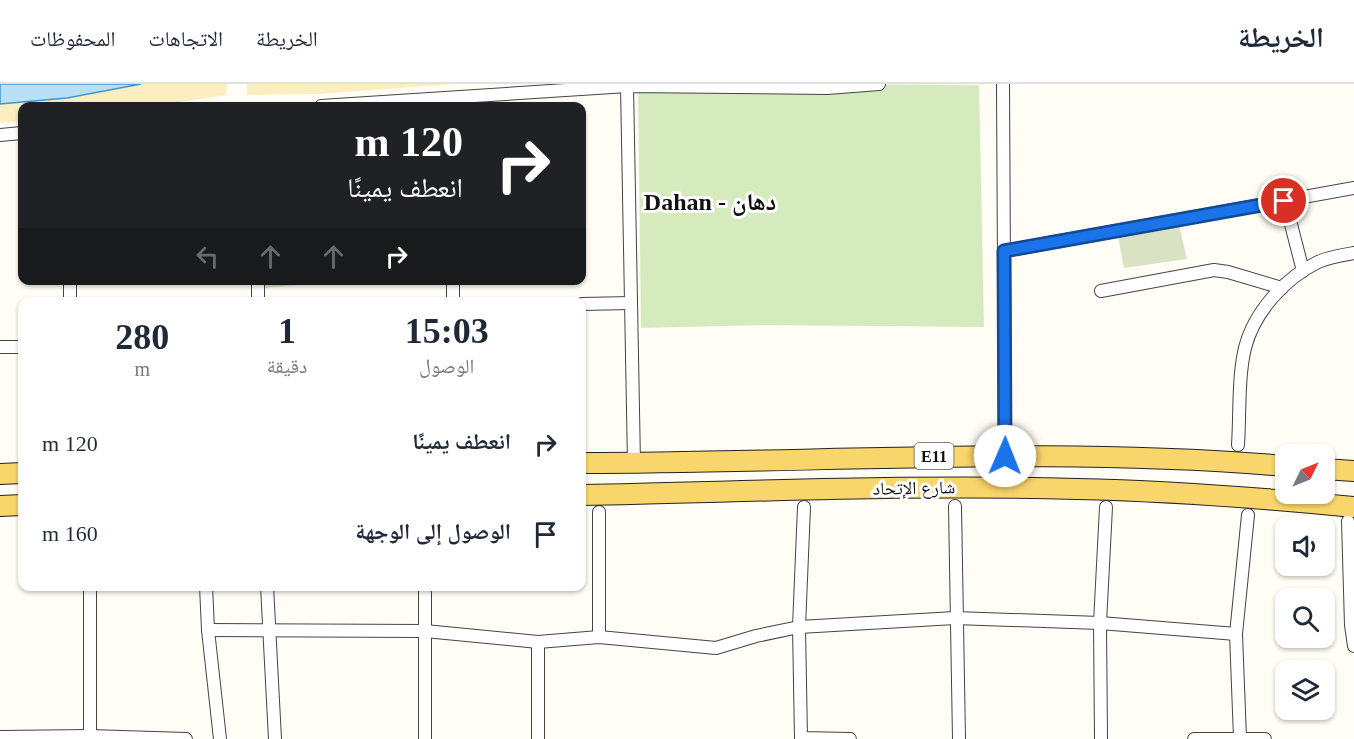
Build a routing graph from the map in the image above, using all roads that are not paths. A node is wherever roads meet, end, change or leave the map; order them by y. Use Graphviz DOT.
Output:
graph roads {
  1 [pos="879,84"];
  2 [pos="1003,84"];
  3 [pos="627,86"];
  4 [pos="382,102"];
  5 [pos="18,133"];
  6 [pos="0,135"];
  7 [pos="1354,188"];
  8 [pos="1284,201"];
  9 [pos="1004,251"];
  10 [pos="1354,253"];
  11 [pos="1303,272"];
  12 [pos="1282,288"];
  13 [pos="1101,291"];
  14 [pos="631,303"];
  15 [pos="586,304"];
  16 [pos="0,347"];
  17 [pos="18,347"];
  18 [pos="1238,445"];
  19 [pos="1005,456"];
  20 [pos="634,463"];
  21 [pos="586,464"];
  22 [pos="1275,465"];
  23 [pos="1335,470"];
  24 [pos="1354,471"];
  25 [pos="18,473"];
  26 [pos="0,474"];
  27 [pos="586,495"];
  28 [pos="18,505"];
  29 [pos="0,506"];
  30 [pos="955,506"];
  31 [pos="804,507"];
  32 [pos="1106,507"];
  33 [pos="599,512"];
  34 [pos="1351,514"];
  35 [pos="1248,515"];
  36 [pos="90,591"];
  37 [pos="206,591"];
  38 [pos="267,591"];
  39 [pos="425,591"];
  40 [pos="955,618"];
  41 [pos="1100,623"];
  42 [pos="799,627"];
  43 [pos="208,630"];
  44 [pos="268,630"];
  45 [pos="425,631"];
  46 [pos="1236,633"];
  47 [pos="599,637"];
  48 [pos="538,642"];
  49 [pos="1354,646"];
  50 [pos="90,736"];
  51 [pos="0,737"];
  52 [pos="1240,738"];
  53 [pos="186,739"];
  54 [pos="220,739"];
  55 [pos="275,739"];
  56 [pos="425,739"];
  57 [pos="538,739"];
  58 [pos="850,739"];
  59 [pos="959,739"];
  60 [pos="1101,739"];
  61 [pos="1194,739"];
  62 [pos="1265,739"];
  1 -- 3 [label="street"];
  2 -- 9 [label="street"];
  3 -- 4 [label="street"];
  3 -- 14 [label="street"];
  5 -- 6 [label="street"];
  7 -- 8 [label="street"];
  8 -- 9 [label="street"];
  8 -- 11 [label="street"];
  9 -- 19 [label="street"];
  10 -- 11 [label="street"];
  11 -- 12 [label="street"];
  12 -- 13 [label="street"];
  12 -- 18 [label="street"];
  14 -- 15 [label="street"];
  14 -- 20 [label="street"];
  16 -- 17 [label="street"];
  19 -- 20 [label="main road, شارع الإتحاد / E11"];
  19 -- 22 [label="main road, شارع الإتحاد / E11"];
  20 -- 21 [label="main road, شارع الإتحاد / E11"];
  23 -- 24 [label="main road"];
  25 -- 26 [label="main road"];
  27 -- 34 [label="main road, شارع الإتحاد / E11"];
  28 -- 29 [label="main road"];
  30 -- 40 [label="street"];
  31 -- 42 [label="street"];
  32 -- 41 [label="street"];
  33 -- 47 [label="street"];
  34 -- 49 [label="street"];
  35 -- 46 [label="street"];
  36 -- 50 [label="street"];
  37 -- 43 [label="street"];
  38 -- 44 [label="street"];
  39 -- 45 [label="street"];
  40 -- 41 [label="street"];
  40 -- 42 [label="street"];
  40 -- 59 [label="street"];
  41 -- 46 [label="street"];
  41 -- 60 [label="street"];
  42 -- 47 [label="street"];
  42 -- 58 [label="street"];
  43 -- 44 [label="street"];
  43 -- 54 [label="street"];
  44 -- 45 [label="street"];
  44 -- 55 [label="street"];
  45 -- 48 [label="street"];
  45 -- 56 [label="street"];
  46 -- 52 [label="street"];
  47 -- 48 [label="street"];
  48 -- 57 [label="street"];
  50 -- 51 [label="street"];
  50 -- 53 [label="street"];
  52 -- 61 [label="street"];
  52 -- 62 [label="street"];
}
